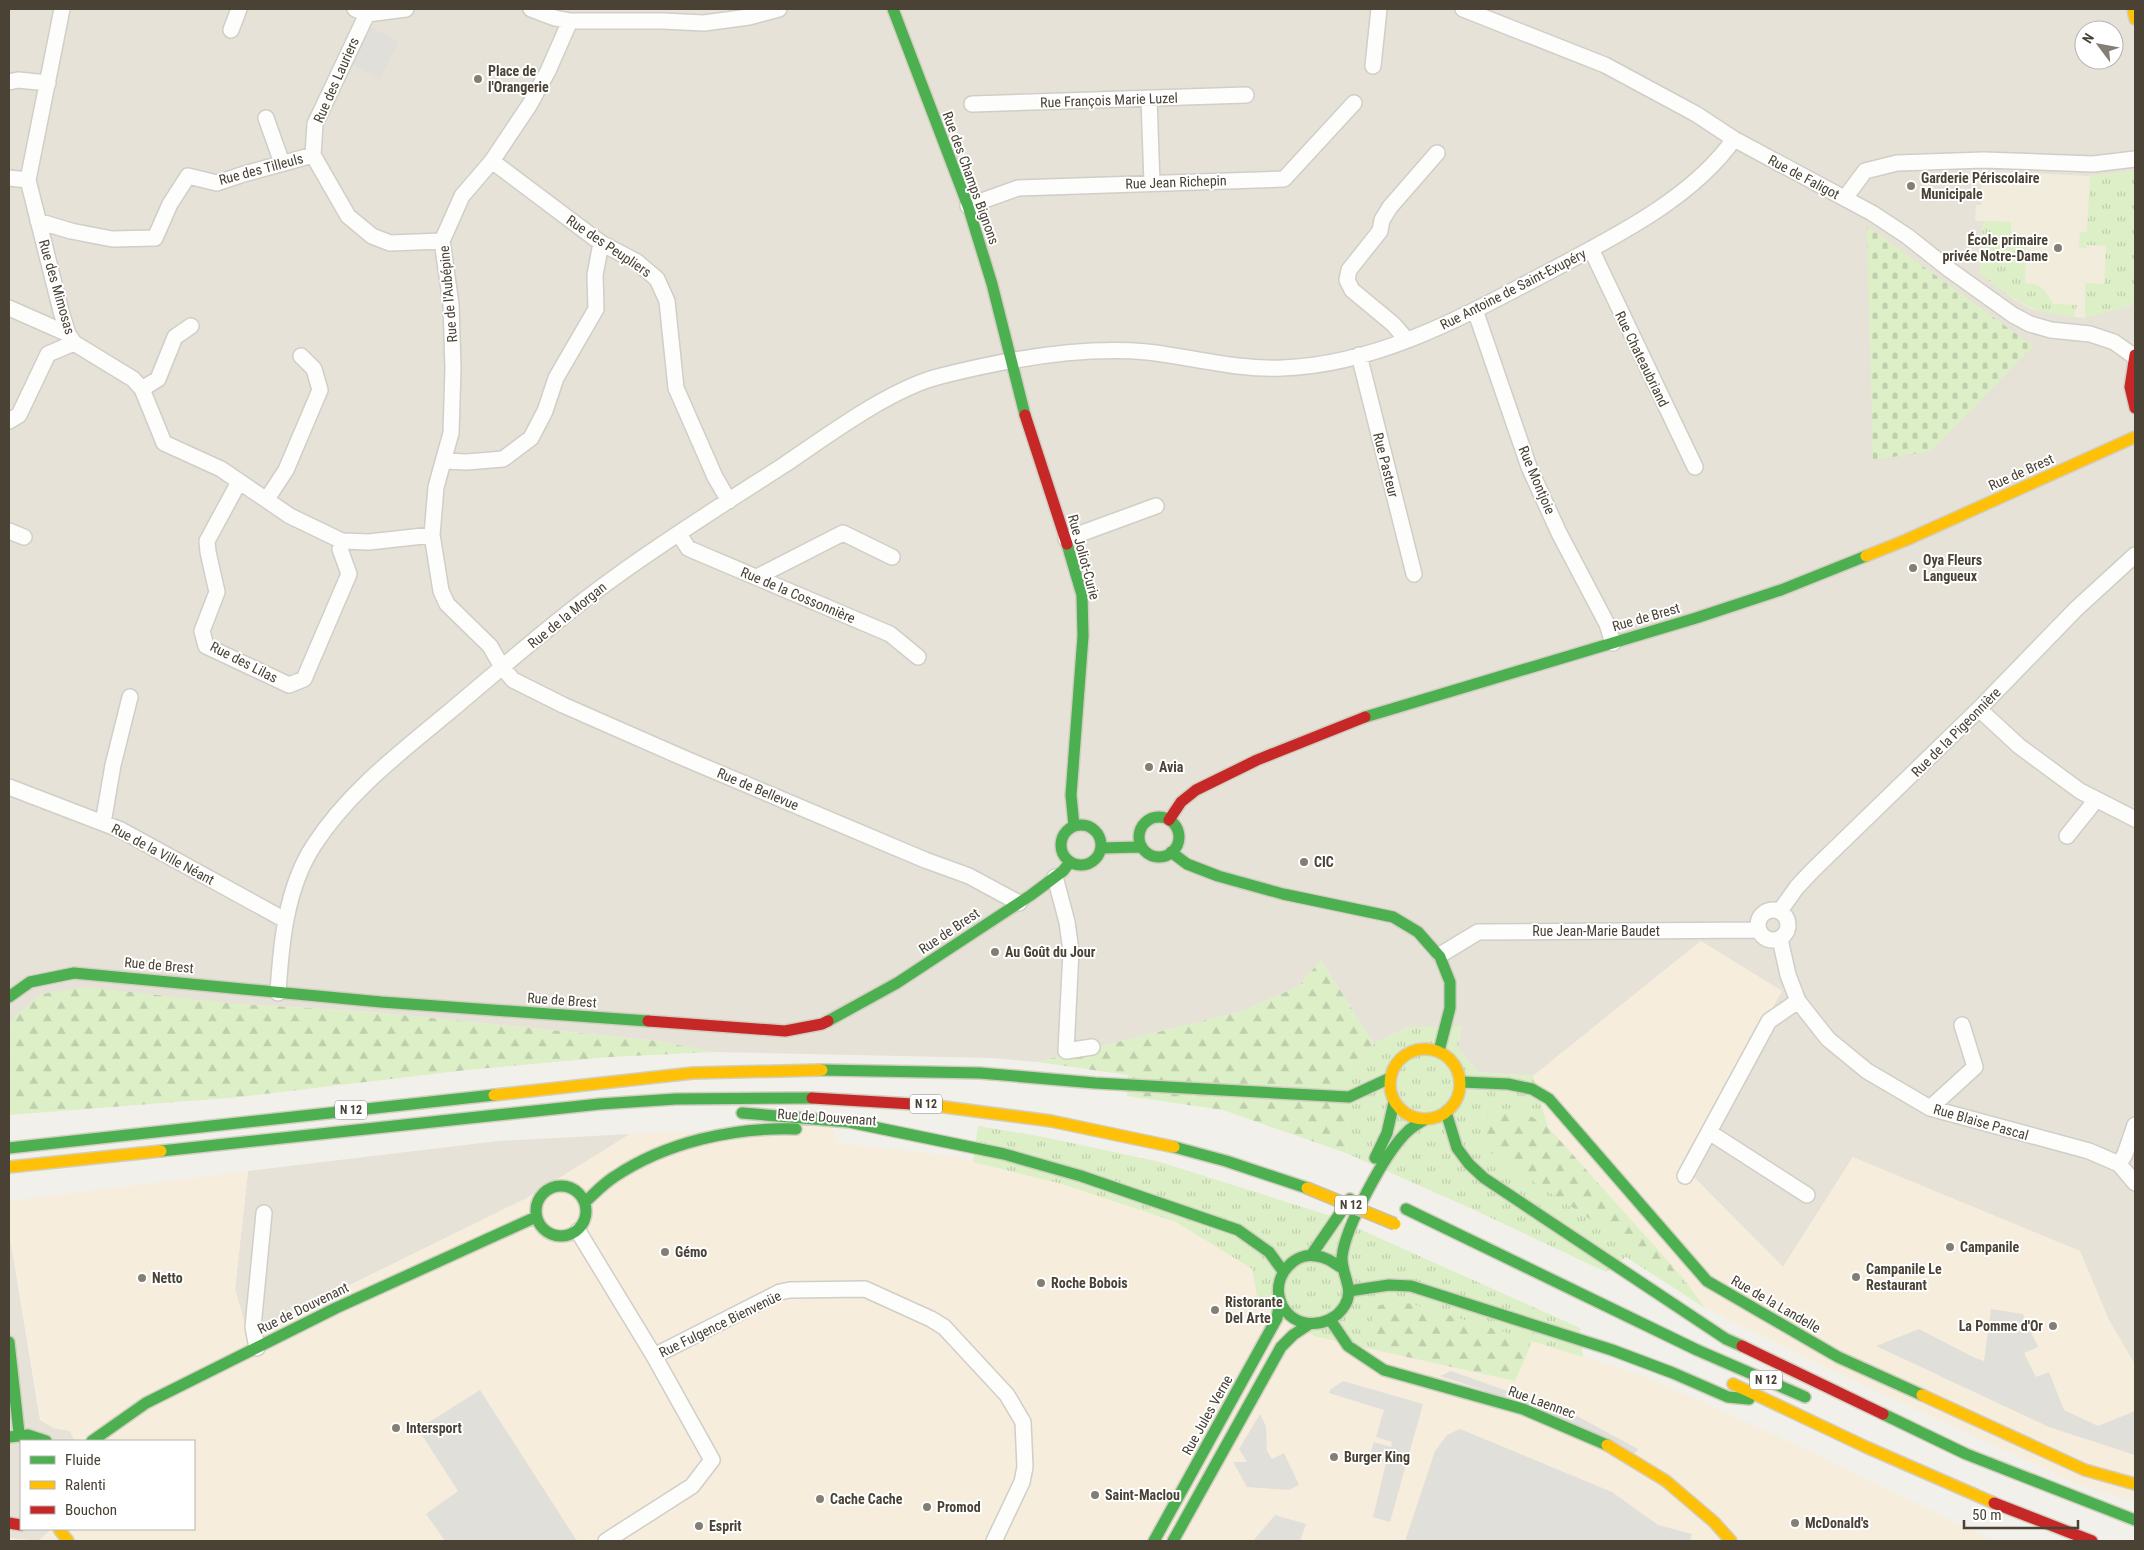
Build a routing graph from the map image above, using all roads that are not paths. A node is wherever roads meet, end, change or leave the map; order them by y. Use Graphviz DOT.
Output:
graph roads {
  1 [pos="62,9"];
  2 [pos="239,9"];
  3 [pos="406,9"];
  4 [pos="531,9"];
  5 [pos="779,9"];
  6 [pos="893,9"];
  7 [pos="1379,9"];
  8 [pos="1463,9"];
  9 [pos="2132,9"];
  10 [pos="361,11"];
  11 [pos="2135,19"];
  12 [pos="570,21"];
  13 [pos="230,30"];
  14 [pos="1373,66"];
  15 [pos="9,82"];
  16 [pos="48,83"];
  17 [pos="1246,95"];
  18 [pos="1149,98"];
  19 [pos="1354,103"];
  20 [pos="972,104"];
  21 [pos="266,118"];
  22 [pos="1734,139"];
  23 [pos="1438,153"];
  24 [pos="313,155"];
  25 [pos="2135,159"];
  26 [pos="492,161"];
  27 [pos="282,163"];
  28 [pos="9,178"];
  29 [pos="28,180"];
  30 [pos="1152,183"];
  31 [pos="1844,198"];
  32 [pos="968,206"];
  33 [pos="38,220"];
  34 [pos="442,241"];
  35 [pos="601,243"];
  36 [pos="1591,249"];
  37 [pos="9,308"];
  38 [pos="1475,310"];
  39 [pos="192,326"];
  40 [pos="71,339"];
  41 [pos="1407,340"];
  42 [pos="1359,355"];
  43 [pos="301,356"];
  44 [pos="2135,356"];
  45 [pos="1010,362"];
  46 [pos="991,365"];
  47 [pos="142,389"];
  48 [pos="2135,408"];
  49 [pos="9,421"];
  50 [pos="2135,437"];
  51 [pos="444,461"];
  52 [pos="1695,467"];
  53 [pos="238,482"];
  54 [pos="267,499"];
  55 [pos="729,501"];
  56 [pos="1156,506"];
  57 [pos="9,531"];
  58 [pos="679,534"];
  59 [pos="432,535"];
  60 [pos="24,537"];
  61 [pos="1066,539"];
  62 [pos="342,541"];
  63 [pos="2135,555"];
  64 [pos="892,557"];
  65 [pos="1414,574"];
  66 [pos="757,577"];
  67 [pos="1613,643"];
  68 [pos="918,656"];
  69 [pos="502,667"];
  70 [pos="130,696"];
  71 [pos="1980,709"];
  72 [pos="9,787"];
  73 [pos="2096,800"];
  74 [pos="2135,819"];
  75 [pos="1169,820"];
  76 [pos="103,824"];
  77 [pos="1074,826"];
  78 [pos="2067,836"];
  79 [pos="1142,847"];
  80 [pos="1102,848"];
  81 [pos="1171,852"];
  82 [pos="1070,862"];
  83 [pos="1055,877"];
  84 [pos="1019,903"];
  85 [pos="1780,911"];
  86 [pos="285,920"];
  87 [pos="1758,930"];
  88 [pos="1780,939"];
  89 [pos="1440,955"];
  90 [pos="278,993"];
  91 [pos="9,997"];
  92 [pos="1798,1000"];
  93 [pos="1962,1025"];
  94 [pos="1092,1047"];
  95 [pos="1439,1051"];
  96 [pos="693,1074"];
  97 [pos="1390,1078"];
  98 [pos="832,1082"];
  99 [pos="1461,1082"];
  100 [pos="1394,1102"];
  101 [pos="1930,1108"];
  102 [pos="536,1110"];
  103 [pos="730,1112"];
  104 [pos="1446,1112"];
  105 [pos="602,1116"];
  106 [pos="1424,1120"];
  107 [pos="2135,1125"];
  108 [pos="1709,1132"];
  109 [pos="936,1141"];
  110 [pos="9,1148"];
  111 [pos="2119,1164"];
  112 [pos="9,1167"];
  113 [pos="1685,1176"];
  114 [pos="2135,1183"];
  115 [pos="1354,1187"];
  116 [pos="1808,1195"];
  117 [pos="1380,1198"];
  118 [pos="585,1202"];
  119 [pos="1402,1207"];
  120 [pos="264,1213"];
  121 [pos="536,1217"];
  122 [pos="1399,1226"];
  123 [pos="578,1231"];
  124 [pos="1312,1254"];
  125 [pos="1342,1269"];
  126 [pos="1283,1271"];
  127 [pos="1349,1291"];
  128 [pos="1280,1301"];
  129 [pos="1331,1320"];
  130 [pos="1308,1324"];
  131 [pos="9,1342"];
  132 [pos="257,1348"];
  133 [pos="654,1356"];
  134 [pos="1725,1380"];
  135 [pos="1768,1402"];
  136 [pos="1817,1402"];
  137 [pos="14,1435"];
  138 [pos="44,1440"];
  139 [pos="93,1440"];
  140 [pos="1945,1457"];
  141 [pos="1982,1473"];
  142 [pos="2135,1484"];
  143 [pos="2090,1515"];
  144 [pos="2135,1520"];
  145 [pos="60,1530"];
  146 [pos="2135,1531"];
  147 [pos="68,1541"];
  148 [pos="606,1541"];
  149 [pos="994,1541"];
  150 [pos="1154,1541"];
  151 [pos="1173,1541"];
  152 [pos="1731,1541"];
  153 [pos="2092,1541"];
  1 -- 16 [label="street, Rue des Mimosas"];
  2 -- 13 [label="street"];
  3 -- 10 [label="street"];
  4 -- 12 [label="street"];
  5 -- 12 [label="street"];
  6 -- 32 [label="main road, Rue des Champs Bignons"];
  7 -- 14 [label="street"];
  8 -- 22 [label="street, Rue de Faligot"];
  9 -- 11 [label="main road"];
  10 -- 24 [label="street, Rue des Lauriers"];
  12 -- 26 [label="street, Rue de l'Aubépine"];
  15 -- 16 [label="street"];
  16 -- 29 [label="street, Rue des Mimosas"];
  17 -- 18 [label="street, Rue François Marie Luzel"];
  18 -- 20 [label="street, Rue François Marie Luzel"];
  18 -- 30 [label="street"];
  19 -- 30 [label="street, Rue Jean Richepin"];
  21 -- 27 [label="street"];
  22 -- 31 [label="street, Rue de Faligot"];
  22 -- 36 [label="street, Rue Antoine de Saint-Exupéry"];
  23 -- 41 [label="street"];
  24 -- 27 [label="street, Rue des Tilleuls"];
  24 -- 34 [label="street"];
  25 -- 31 [label="street"];
  26 -- 34 [label="street, Rue de l'Aubépine"];
  26 -- 35 [label="street, Rue des Peupliers"];
  27 -- 33 [label="street, Rue des Tilleuls"];
  28 -- 29 [label="street"];
  29 -- 33 [label="street, Rue des Mimosas"];
  30 -- 32 [label="street, Rue Jean Richepin"];
  31 -- 44 [label="street, Rue de Faligot"];
  32 -- 45 [label="main road, Rue des Champs Bignons"];
  33 -- 40 [label="street, Rue des Mimosas"];
  34 -- 51 [label="street, Rue de l'Aubépine"];
  35 -- 51 [label="street"];
  35 -- 55 [label="street, Rue des Peupliers"];
  36 -- 38 [label="street, Rue Antoine de Saint-Exupéry"];
  36 -- 52 [label="street, Rue Chateaubriand"];
  37 -- 40 [label="street"];
  38 -- 41 [label="street, Rue Antoine de Saint-Exupéry"];
  38 -- 67 [label="street, Rue Montjoie"];
  39 -- 47 [label="street"];
  40 -- 47 [label="street, Rue des Mimosas"];
  40 -- 49 [label="street"];
  41 -- 42 [label="street, Rue Antoine de Saint-Exupéry"];
  42 -- 45 [label="street, Rue Antoine de Saint-Exupéry"];
  42 -- 65 [label="street, Rue Pasteur"];
  43 -- 54 [label="street"];
  44 -- 48 [label="main road"];
  45 -- 46 [label="street, Rue Antoine de Saint-Exupéry"];
  45 -- 61 [label="main road, Rue Joliot-Curie"];
  46 -- 55 [label="street, Rue de la Morgan"];
  47 -- 53 [label="street, Rue des Mimosas"];
  50 -- 67 [label="main road, Rue de Brest"];
  51 -- 59 [label="street, Rue de l'Aubépine"];
  53 -- 54 [label="street, Rue des Mimosas"];
  53 -- 62 [label="street, Rue des Lilas"];
  54 -- 62 [label="street, Rue des Mimosas"];
  55 -- 58 [label="street, Rue de la Morgan"];
  56 -- 61 [label="street"];
  57 -- 60 [label="street"];
  58 -- 66 [label="street, Rue de la Cossonnière"];
  58 -- 69 [label="street, Rue de la Morgan"];
  59 -- 62 [label="street, Rue des Mimosas"];
  59 -- 69 [label="street, Rue de l'Aubépine"];
  61 -- 77 [label="main road, Rue Joliot-Curie"];
  63 -- 71 [label="street, Rue de la Pigeonnière"];
  64 -- 66 [label="street"];
  66 -- 68 [label="street, Rue de la Cossonnière"];
  67 -- 75 [label="main road, Rue de Brest"];
  69 -- 84 [label="street, Rue de Bellevue"];
  69 -- 86 [label="street, Rue de la Morgan"];
  70 -- 76 [label="street"];
  71 -- 73 [label="street"];
  71 -- 85 [label="street, Rue de la Pigeonnière"];
  72 -- 76 [label="street, Rue de la Ville Néant"];
  73 -- 74 [label="street"];
  73 -- 78 [label="street"];
  75 -- 79 [label="main road"];
  75 -- 81 [label="main road"];
  76 -- 86 [label="street, Rue de la Ville Néant"];
  77 -- 80 [label="main road"];
  77 -- 82 [label="main road"];
  79 -- 80 [label="main road"];
  79 -- 81 [label="main road"];
  80 -- 82 [label="main road"];
  81 -- 89 [label="main road"];
  82 -- 83 [label="main road, Rue de Brest"];
  83 -- 84 [label="main road, Rue de Brest"];
  83 -- 94 [label="street"];
  84 -- 90 [label="main road, Rue de Brest"];
  85 -- 87 [label="street"];
  85 -- 88 [label="street"];
  86 -- 90 [label="street, Rue de la Morgan"];
  87 -- 88 [label="street"];
  87 -- 89 [label="street, Rue Jean-Marie Baudet"];
  88 -- 92 [label="street, Rue Blaise Pascal"];
  89 -- 95 [label="main road"];
  90 -- 91 [label="main road, Rue de Brest"];
  92 -- 101 [label="street, Rue Blaise Pascal"];
  92 -- 108 [label="street"];
  93 -- 101 [label="street"];
  95 -- 97 [label="main road"];
  95 -- 99 [label="main road"];
  96 -- 97 [label="main road"];
  96 -- 98 [label="main road, N 12"];
  96 -- 110 [label="main road, N 12"];
  97 -- 100 [label="main road"];
  99 -- 104 [label="main road"];
  99 -- 142 [label="main road, Rue de la Landelle"];
  100 -- 106 [label="main road"];
  100 -- 124 [label="main road"];
  101 -- 111 [label="street, Rue Blaise Pascal"];
  102 -- 105 [label="main road"];
  102 -- 112 [label="main road, N 12"];
  102 -- 122 [label="main road, N 12, bridge"];
  103 -- 109 [label="main road"];
  104 -- 106 [label="main road"];
  104 -- 144 [label="main road"];
  106 -- 125 [label="main road"];
  107 -- 111 [label="street"];
  108 -- 113 [label="street"];
  108 -- 116 [label="street"];
  109 -- 118 [label="main road, Rue de Douvenant"];
  109 -- 126 [label="main road"];
  111 -- 114 [label="street, Rue Blaise Pascal"];
  115 -- 117 [label="main road, N 12"];
  118 -- 121 [label="main road"];
  118 -- 123 [label="main road"];
  119 -- 136 [label="main road, N 12"];
  120 -- 132 [label="street"];
  121 -- 123 [label="main road"];
  121 -- 132 [label="main road, Rue de Douvenant"];
  123 -- 133 [label="street, Rue Fulgence Bienvenüe"];
  124 -- 125 [label="main road"];
  124 -- 126 [label="main road"];
  125 -- 127 [label="main road"];
  126 -- 128 [label="main road"];
  127 -- 129 [label="main road"];
  127 -- 135 [label="main road"];
  128 -- 130 [label="main road"];
  128 -- 150 [label="main road, Rue Jules Verne"];
  129 -- 130 [label="main road"];
  129 -- 152 [label="main road, Rue Laennec"];
  130 -- 151 [label="main road"];
  131 -- 137 [label="main road"];
  132 -- 139 [label="main road, Rue de Douvenant"];
  133 -- 148 [label="street"];
  133 -- 149 [label="street, Rue Fulgence Bienvenüe"];
  134 -- 135 [label="main road, N 12"];
  135 -- 153 [label="main road, N 12"];
  137 -- 138 [label="main road"];
  140 -- 141 [label="main road"];
  143 -- 146 [label="main road"];
  145 -- 147 [label="main road"];
}
